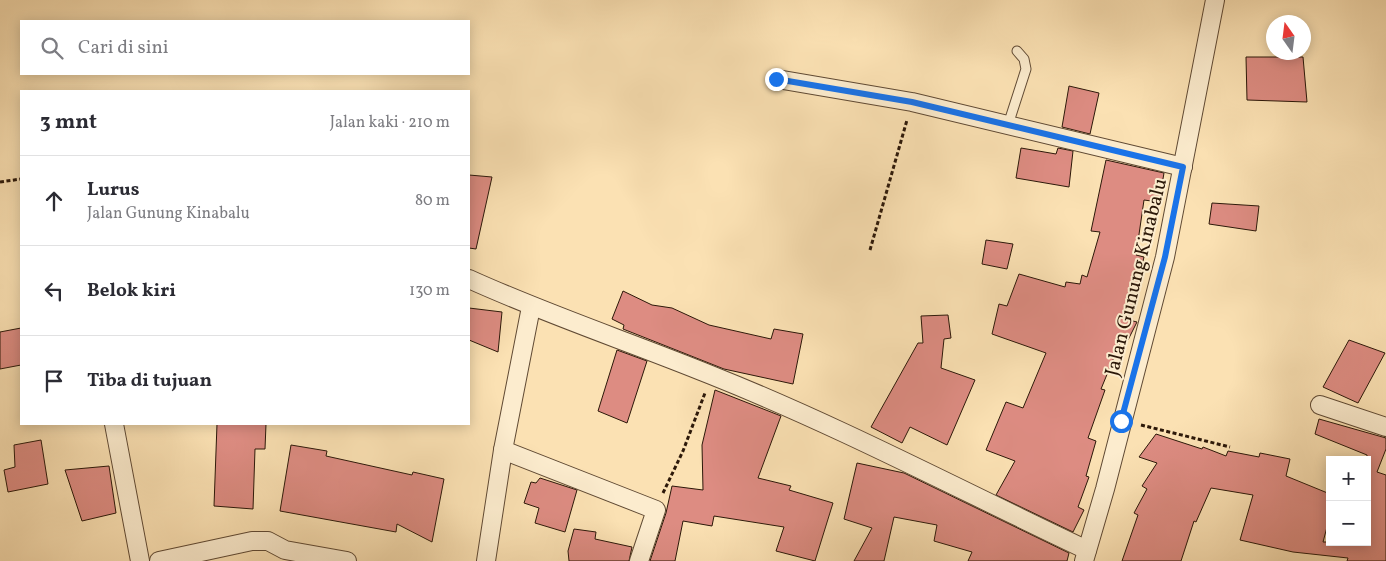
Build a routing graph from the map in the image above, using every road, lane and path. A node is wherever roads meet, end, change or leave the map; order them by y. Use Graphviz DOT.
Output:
graph roads {
  1 [pos="1215,0"];
  2 [pos="1017,51"];
  3 [pos="776,79"];
  4 [pos="912,102"];
  5 [pos="1008,125"];
  6 [pos="1183,167"];
  7 [pos="20,179"];
  8 [pos="0,182"];
  9 [pos="870,250"];
  10 [pos="470,279"];
  11 [pos="531,307"];
  12 [pos="711,375"];
  13 [pos="1320,405"];
  14 [pos="1121,421"];
  15 [pos="114,425"];
  16 [pos="1386,427"];
  17 [pos="1230,447"];
  18 [pos="502,450"];
  19 [pos="656,510"];
  20 [pos="1085,555"];
  21 [pos="140,561"];
  22 [pos="159,561"];
  23 [pos="347,561"];
  24 [pos="486,561"];
  25 [pos="639,561"];
  1 -- 6 [label="street, Jalan Gunung Kinabalu"];
  2 -- 5 [label="lane"];
  3 -- 4 [label="street"];
  4 -- 5 [label="street"];
  4 -- 9 [label="path"];
  5 -- 6 [label="street"];
  6 -- 14 [label="street, Jalan Gunung Kinabalu"];
  7 -- 8 [label="path"];
  10 -- 11 [label="street"];
  11 -- 12 [label="street"];
  11 -- 18 [label="street"];
  12 -- 19 [label="path"];
  12 -- 20 [label="street"];
  13 -- 16 [label="street"];
  14 -- 17 [label="path"];
  14 -- 20 [label="street, Jalan Gunung Kinabalu"];
  15 -- 21 [label="street"];
  18 -- 19 [label="street"];
  18 -- 24 [label="street"];
  19 -- 25 [label="street"];
  22 -- 23 [label="street"];
}
